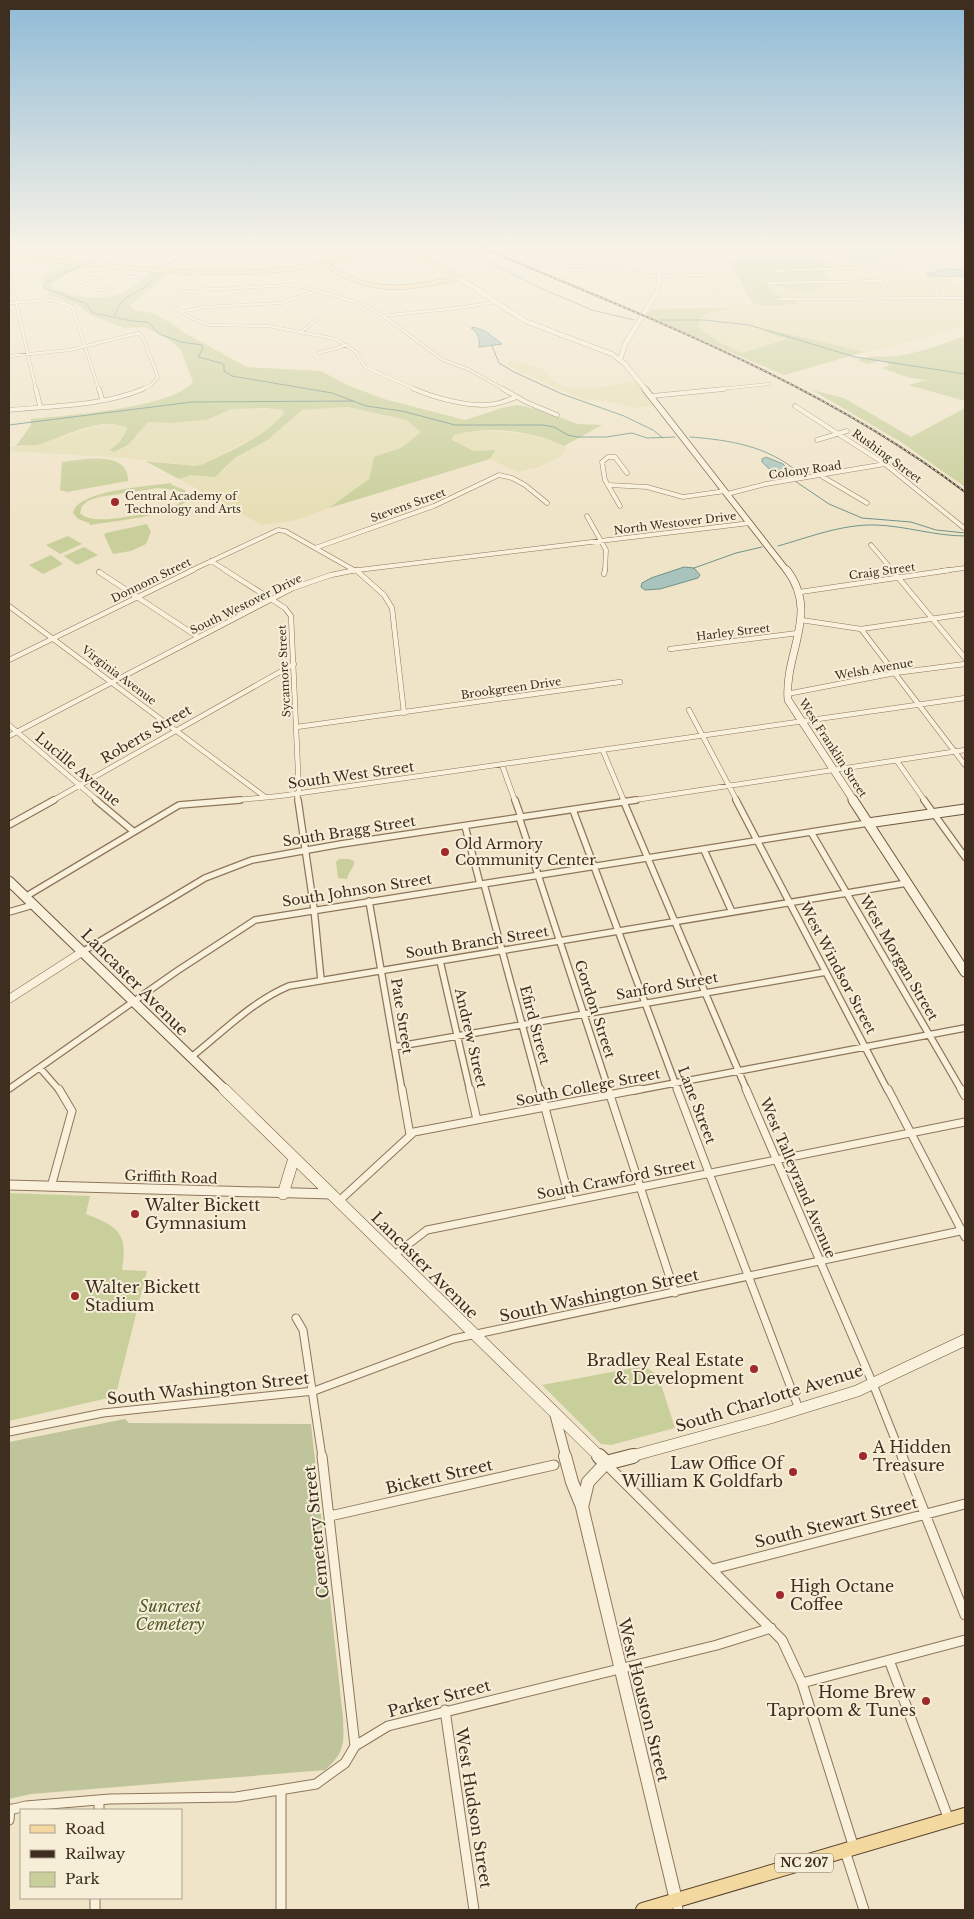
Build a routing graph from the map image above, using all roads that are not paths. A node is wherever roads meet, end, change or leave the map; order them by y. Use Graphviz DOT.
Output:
graph roads {
  1 [pos="25,336"];
  2 [pos="82,336"];
  3 [pos="129,336"];
  4 [pos="142,336"];
  5 [pos="322,336"];
  6 [pos="410,336"];
  7 [pos="564,336"];
  8 [pos="630,336"];
  9 [pos="347,345"];
  10 [pos="86,347"];
  11 [pos="319,353"];
  12 [pos="29,355"];
  13 [pos="9,356"];
  14 [pos="620,360"];
  15 [pos="769,384"];
  16 [pos="652,396"];
  17 [pos="516,397"];
  18 [pos="102,399"];
  19 [pos="40,406"];
  20 [pos="795,406"];
  21 [pos="9,410"];
  22 [pos="557,416"];
  23 [pos="846,431"];
  24 [pos="839,433"];
  25 [pos="817,440"];
  26 [pos="885,464"];
  27 [pos="627,473"];
  28 [pos="823,476"];
  29 [pos="609,485"];
  30 [pos="726,492"];
  31 [pos="867,502"];
  32 [pos="547,504"];
  33 [pos="620,506"];
  34 [pos="587,516"];
  35 [pos="750,522"];
  36 [pos="964,528"];
  37 [pos="602,541"];
  38 [pos="871,545"];
  39 [pos="316,548"];
  40 [pos="211,561"];
  41 [pos="965,568"];
  42 [pos="356,570"];
  43 [pos="99,572"];
  44 [pos="604,574"];
  45 [pos="898,577"];
  46 [pos="800,592"];
  47 [pos="137,597"];
  48 [pos="272,599"];
  49 [pos="9,606"];
  50 [pos="965,614"];
  51 [pos="933,618"];
  52 [pos="801,620"];
  53 [pos="861,629"];
  54 [pos="798,633"];
  55 [pos="198,637"];
  56 [pos="52,638"];
  57 [pos="670,649"];
  58 [pos="965,658"];
  59 [pos="9,660"];
  60 [pos="294,664"];
  61 [pos="965,664"];
  62 [pos="895,674"];
  63 [pos="111,682"];
  64 [pos="620,682"];
  65 [pos="787,694"];
  66 [pos="965,698"];
  67 [pos="919,704"];
  68 [pos="689,710"];
  69 [pos="404,713"];
  70 [pos="802,721"];
  71 [pos="9,725"];
  72 [pos="297,727"];
  73 [pos="176,730"];
  74 [pos="17,732"];
  75 [pos="702,735"];
  76 [pos="9,736"];
  77 [pos="965,750"];
  78 [pos="603,752"];
  79 [pos="955,752"];
  80 [pos="897,761"];
  81 [pos="502,765"];
  82 [pos="965,765"];
  83 [pos="834,771"];
  84 [pos="80,785"];
  85 [pos="728,785"];
  86 [pos="298,793"];
  87 [pos="265,798"];
  88 [pos="626,802"];
  89 [pos="965,809"];
  90 [pos="573,810"];
  91 [pos="934,814"];
  92 [pos="520,817"];
  93 [pos="868,823"];
  94 [pos="9,825"];
  95 [pos="465,826"];
  96 [pos="133,831"];
  97 [pos="811,832"];
  98 [pos="758,841"];
  99 [pos="306,850"];
  100 [pos="704,850"];
  101 [pos="965,857"];
  102 [pos="649,858"];
  103 [pos="594,866"];
  104 [pos="540,875"];
  105 [pos="9,881"];
  106 [pos="907,883"];
  107 [pos="482,884"];
  108 [pos="847,893"];
  109 [pos="25,897"];
  110 [pos="369,901"];
  111 [pos="790,904"];
  112 [pos="33,905"];
  113 [pos="314,909"];
  114 [pos="9,912"];
  115 [pos="732,912"];
  116 [pos="676,922"];
  117 [pos="617,931"];
  118 [pos="561,941"];
  119 [pos="502,949"];
  120 [pos="82,952"];
  121 [pos="440,961"];
  122 [pos="382,970"];
  123 [pos="826,972"];
  124 [pos="965,972"];
  125 [pos="321,980"];
  126 [pos="704,992"];
  127 [pos="9,999"];
  128 [pos="133,1002"];
  129 [pos="644,1003"];
  130 [pos="583,1014"];
  131 [pos="522,1024"];
  132 [pos="965,1028"];
  133 [pos="930,1035"];
  134 [pos="457,1036"];
  135 [pos="394,1047"];
  136 [pos="866,1048"];
  137 [pos="190,1058"];
  138 [pos="40,1068"];
  139 [pos="738,1071"];
  140 [pos="9,1080"];
  141 [pos="675,1083"];
  142 [pos="11,1088"];
  143 [pos="610,1095"];
  144 [pos="965,1096"];
  145 [pos="544,1108"];
  146 [pos="477,1120"];
  147 [pos="965,1122"];
  148 [pos="410,1134"];
  149 [pos="911,1134"];
  150 [pos="294,1158"];
  151 [pos="776,1160"];
  152 [pos="709,1173"];
  153 [pos="9,1185"];
  154 [pos="51,1187"];
  155 [pos="640,1187"];
  156 [pos="283,1194"];
  157 [pos="335,1198"];
  158 [pos="570,1201"];
  159 [pos="964,1232"];
  160 [pos="393,1256"];
  161 [pos="820,1262"];
  162 [pos="749,1277"];
  163 [pos="675,1293"];
  164 [pos="296,1318"];
  165 [pos="475,1336"];
  166 [pos="965,1340"];
  167 [pos="873,1384"];
  168 [pos="314,1391"];
  169 [pos="552,1408"];
  170 [pos="799,1409"];
  171 [pos="9,1432"];
  172 [pos="606,1464"];
  173 [pos="554,1465"];
  174 [pos="965,1504"];
  175 [pos="582,1508"];
  176 [pos="925,1515"];
  177 [pos="330,1516"];
  178 [pos="713,1569"];
  179 [pos="965,1616"];
  180 [pos="772,1628"];
  181 [pos="965,1640"];
  182 [pos="889,1660"];
  183 [pos="620,1669"];
  184 [pos="802,1684"];
  185 [pos="445,1710"];
  186 [pos="355,1746"];
  187 [pos="281,1790"];
  188 [pos="99,1805"];
  189 [pos="27,1809"];
  190 [pos="9,1810"];
  191 [pos="965,1815"];
  192 [pos="9,1820"];
  193 [pos="949,1820"];
  194 [pos="849,1850"];
  195 [pos="677,1905"];
  196 [pos="281,1910"];
  197 [pos="474,1910"];
  198 [pos="644,1910"];
  199 [pos="864,1910"];
  1 -- 12 [label="street"];
  2 -- 10 [label="street"];
  3 -- 10 [label="street"];
  4 -- 18 [label="street"];
  5 -- 9 [label="street"];
  6 -- 17 [label="street"];
  7 -- 14 [label="main road, West Franklin Street"];
  8 -- 14 [label="main road"];
  9 -- 11 [label="street"];
  9 -- 17 [label="street"];
  10 -- 12 [label="street"];
  10 -- 18 [label="street"];
  12 -- 13 [label="street"];
  12 -- 19 [label="street"];
  14 -- 16 [label="main road, West Franklin Street"];
  15 -- 16 [label="street"];
  16 -- 30 [label="main road, West Franklin Street"];
  17 -- 22 [label="street"];
  18 -- 19 [label="street"];
  19 -- 21 [label="street"];
  20 -- 24 [label="street, Rushing Street"];
  23 -- 24 [label="street"];
  24 -- 25 [label="street"];
  24 -- 26 [label="street, Rushing Street"];
  26 -- 28 [label="street, Colony Road"];
  26 -- 36 [label="street, Rushing Street"];
  27 -- 29 [label="street"];
  28 -- 30 [label="street, Colony Road"];
  28 -- 31 [label="street"];
  29 -- 30 [label="street, Colony Road"];
  29 -- 33 [label="street"];
  30 -- 35 [label="main road, West Franklin Street"];
  32 -- 39 [label="street, Stevens Street"];
  34 -- 37 [label="street"];
  35 -- 37 [label="street, North Westover Drive"];
  35 -- 46 [label="main road, West Franklin Street"];
  37 -- 42 [label="street, South Westover Drive"];
  37 -- 44 [label="street"];
  38 -- 45 [label="street"];
  39 -- 40 [label="street, Donnom Street"];
  39 -- 42 [label="street, Donnom Street"];
  40 -- 47 [label="street, Donnom Street"];
  40 -- 48 [label="street, Sycamore Street"];
  41 -- 45 [label="street, Craig Street"];
  42 -- 48 [label="street, South Westover Drive"];
  42 -- 69 [label="street, Donnom Street"];
  43 -- 47 [label="street"];
  45 -- 46 [label="street, Craig Street"];
  45 -- 51 [label="street"];
  46 -- 52 [label="main road, West Franklin Street"];
  47 -- 55 [label="street"];
  47 -- 56 [label="street, Donnom Street"];
  48 -- 55 [label="street, South Westover Drive"];
  48 -- 60 [label="street, Sycamore Street"];
  49 -- 56 [label="street, Virginia Avenue"];
  50 -- 51 [label="street"];
  51 -- 53 [label="street"];
  51 -- 58 [label="street"];
  52 -- 53 [label="street"];
  52 -- 54 [label="main road, West Franklin Street"];
  53 -- 62 [label="street"];
  54 -- 57 [label="street, Harley Street"];
  54 -- 65 [label="main road, West Franklin Street"];
  55 -- 63 [label="street, South Westover Drive"];
  56 -- 59 [label="street, Donnom Street"];
  56 -- 63 [label="street, Virginia Avenue"];
  60 -- 72 [label="street, Sycamore Street"];
  60 -- 73 [label="street, Roberts Street"];
  61 -- 62 [label="street, Welsh Avenue"];
  62 -- 65 [label="street, Welsh Avenue"];
  62 -- 67 [label="street"];
  63 -- 73 [label="street, Virginia Avenue"];
  63 -- 74 [label="street, South Westover Drive"];
  64 -- 69 [label="street, Brookgreen Drive"];
  65 -- 70 [label="main road, West Franklin Street"];
  66 -- 67 [label="street, South West Street"];
  67 -- 70 [label="street, South West Street"];
  67 -- 79 [label="street"];
  68 -- 75 [label="street, West Windsor Street"];
  69 -- 72 [label="street, Brookgreen Drive"];
  70 -- 75 [label="street, South West Street"];
  70 -- 83 [label="main road, West Franklin Street"];
  71 -- 74 [label="street, Lucille Avenue"];
  72 -- 86 [label="street, Sycamore Street"];
  73 -- 84 [label="street, Roberts Street"];
  73 -- 87 [label="street, Virginia Avenue"];
  74 -- 76 [label="street, South Westover Drive"];
  74 -- 84 [label="street, Lucille Avenue"];
  75 -- 78 [label="street, South West Street"];
  75 -- 85 [label="street, West Windsor Street"];
  77 -- 79 [label="street, South Bragg Street"];
  78 -- 81 [label="street, South West Street"];
  78 -- 88 [label="street, West Talleyrand Avenue"];
  79 -- 80 [label="street, South Bragg Street"];
  79 -- 82 [label="street"];
  80 -- 83 [label="street, South Bragg Street"];
  80 -- 91 [label="street"];
  81 -- 86 [label="street, South West Street"];
  81 -- 92 [label="street, Gordon Street"];
  83 -- 85 [label="street, South Bragg Street"];
  83 -- 93 [label="main road, West Franklin Street"];
  84 -- 94 [label="street, Roberts Street"];
  84 -- 96 [label="street, Lucille Avenue"];
  85 -- 88 [label="street, South Bragg Street"];
  85 -- 98 [label="street, West Windsor Street"];
  86 -- 87 [label="street, South West Street"];
  86 -- 99 [label="street, Sycamore Street"];
  87 -- 96 [label="street, South West Street"];
  88 -- 90 [label="street, South Bragg Street"];
  88 -- 102 [label="street, West Talleyrand Avenue"];
  89 -- 91 [label="main road"];
  90 -- 92 [label="street, South Bragg Street"];
  90 -- 103 [label="street, Lane Street"];
  91 -- 93 [label="main road"];
  91 -- 101 [label="street"];
  92 -- 95 [label="street, South Bragg Street"];
  92 -- 104 [label="street, Gordon Street"];
  93 -- 97 [label="street, South Johnson Street"];
  93 -- 106 [label="main road, West Franklin Street"];
  95 -- 99 [label="street, South Bragg Street"];
  95 -- 107 [label="street, Efird Street"];
  96 -- 109 [label="street, South West Street"];
  97 -- 98 [label="street, South Johnson Street"];
  97 -- 108 [label="street, West Morgan Street"];
  98 -- 100 [label="street, South Johnson Street"];
  98 -- 111 [label="street, West Windsor Street"];
  99 -- 113 [label="street, Sycamore Street"];
  99 -- 120 [label="street, South Bragg Street"];
  100 -- 102 [label="street, South Johnson Street"];
  100 -- 115 [label="street"];
  102 -- 103 [label="street, South Johnson Street"];
  102 -- 116 [label="street, West Talleyrand Avenue"];
  103 -- 104 [label="street, South Johnson Street"];
  103 -- 117 [label="street, Lane Street"];
  104 -- 107 [label="street, South Johnson Street"];
  104 -- 118 [label="street, Gordon Street"];
  105 -- 109 [label="main road, Lancaster Avenue"];
  106 -- 108 [label="street, South Branch Street"];
  106 -- 124 [label="main road, West Franklin Street"];
  107 -- 110 [label="street, South Johnson Street"];
  107 -- 119 [label="street, Efird Street"];
  108 -- 111 [label="street, South Branch Street"];
  108 -- 133 [label="street, West Morgan Street"];
  109 -- 112 [label="main road, Lancaster Avenue"];
  110 -- 113 [label="street, South Johnson Street"];
  110 -- 122 [label="street, Pate Street"];
  111 -- 115 [label="street, South Branch Street"];
  111 -- 123 [label="street, West Windsor Street"];
  112 -- 114 [label="street"];
  112 -- 120 [label="main road, Lancaster Avenue"];
  113 -- 125 [label="street, Sycamore Street"];
  113 -- 128 [label="street, South Johnson Street"];
  115 -- 116 [label="street, South Branch Street"];
  116 -- 117 [label="street, South Branch Street"];
  116 -- 126 [label="street, West Talleyrand Avenue"];
  117 -- 118 [label="street, South Branch Street"];
  117 -- 129 [label="street, Lane Street"];
  118 -- 119 [label="street, South Branch Street"];
  118 -- 130 [label="street, Gordon Street"];
  119 -- 121 [label="street, South Branch Street"];
  119 -- 131 [label="street, Efird Street"];
  120 -- 127 [label="street, South Bragg Street"];
  120 -- 128 [label="main road, Lancaster Avenue"];
  121 -- 122 [label="street, South Branch Street"];
  121 -- 134 [label="street, Andrew Street"];
  122 -- 125 [label="street, South Branch Street"];
  122 -- 135 [label="street, Pate Street"];
  123 -- 126 [label="street, Sanford Street"];
  123 -- 136 [label="street, West Windsor Street"];
  125 -- 137 [label="street, South Branch Street"];
  126 -- 129 [label="street, Sanford Street"];
  126 -- 139 [label="street, West Talleyrand Avenue"];
  128 -- 137 [label="main road, Lancaster Avenue"];
  128 -- 138 [label="street, South Johnson Street"];
  129 -- 130 [label="street, Sanford Street"];
  129 -- 141 [label="street, Lane Street"];
  130 -- 131 [label="street, Sanford Street"];
  130 -- 143 [label="street, Gordon Street"];
  131 -- 134 [label="street, Sanford Street"];
  131 -- 145 [label="street, Efird Street"];
  132 -- 133 [label="street, South College Street"];
  133 -- 136 [label="street, South College Street"];
  133 -- 144 [label="street, West Morgan Street"];
  134 -- 135 [label="street, Sanford Street"];
  134 -- 146 [label="street, Andrew Street"];
  135 -- 148 [label="street, Pate Street"];
  136 -- 139 [label="street, South College Street"];
  136 -- 149 [label="street, West Windsor Street"];
  137 -- 150 [label="main road, Lancaster Avenue"];
  138 -- 142 [label="street, South Johnson Street"];
  138 -- 154 [label="street"];
  139 -- 141 [label="street, South College Street"];
  139 -- 151 [label="street, West Talleyrand Avenue"];
  140 -- 142 [label="street"];
  141 -- 143 [label="street, South College Street"];
  141 -- 152 [label="street, Lane Street"];
  143 -- 145 [label="street, South College Street"];
  143 -- 155 [label="street, Gordon Street"];
  145 -- 146 [label="street, South College Street"];
  145 -- 158 [label="street, Efird Street"];
  146 -- 148 [label="street, South College Street"];
  147 -- 149 [label="street, South Crawford Street"];
  148 -- 157 [label="street, South College Street"];
  149 -- 151 [label="street, South Crawford Street"];
  149 -- 159 [label="street, West Windsor Street"];
  150 -- 156 [label="main road"];
  150 -- 157 [label="main road, Lancaster Avenue"];
  151 -- 152 [label="street, South Crawford Street"];
  151 -- 161 [label="street, West Talleyrand Avenue"];
  152 -- 155 [label="street, South Crawford Street"];
  152 -- 162 [label="street, Lane Street"];
  153 -- 154 [label="street, Griffith Road"];
  154 -- 156 [label="street, Griffith Road"];
  155 -- 158 [label="street, South Crawford Street"];
  155 -- 163 [label="street, Gordon Street"];
  156 -- 157 [label="street, Griffith Road"];
  157 -- 160 [label="main road, Lancaster Avenue"];
  158 -- 160 [label="street, South Crawford Street"];
  159 -- 161 [label="street, South Washington Street"];
  160 -- 165 [label="main road, Lancaster Avenue"];
  161 -- 162 [label="street, South Washington Street"];
  161 -- 167 [label="street, West Talleyrand Avenue"];
  162 -- 163 [label="street, South Washington Street"];
  162 -- 170 [label="street, Lane Street"];
  163 -- 165 [label="street, South Washington Street"];
  164 -- 168 [label="street, Cemetery Street"];
  165 -- 168 [label="street, South Washington Street"];
  165 -- 169 [label="main road, Lancaster Avenue"];
  166 -- 167 [label="main road, South Charlotte Avenue"];
  167 -- 170 [label="main road, South Charlotte Avenue"];
  167 -- 176 [label="street, West Talleyrand Avenue"];
  168 -- 171 [label="street, South Washington Street"];
  168 -- 177 [label="street, Cemetery Street"];
  169 -- 172 [label="main road, Lancaster Avenue"];
  169 -- 175 [label="street, West Houston Street"];
  170 -- 172 [label="main road, South Charlotte Avenue"];
  172 -- 175 [label="street, West Houston Street"];
  172 -- 178 [label="street, Lancaster Avenue"];
  173 -- 177 [label="street, Bickett Street"];
  174 -- 176 [label="street, South Stewart Street"];
  175 -- 183 [label="street, West Houston Street"];
  176 -- 178 [label="street, South Stewart Street"];
  176 -- 179 [label="street, West Talleyrand Avenue"];
  177 -- 186 [label="street, Cemetery Street"];
  178 -- 180 [label="street, Lancaster Avenue"];
  180 -- 183 [label="street, Parker Street"];
  180 -- 184 [label="street, Lancaster Avenue"];
  181 -- 182 [label="street"];
  182 -- 184 [label="street"];
  182 -- 193 [label="street"];
  183 -- 185 [label="street, Parker Street"];
  183 -- 195 [label="street, West Houston Street"];
  184 -- 194 [label="street, Lancaster Avenue"];
  185 -- 186 [label="street, Parker Street"];
  185 -- 197 [label="street, West Hudson Street"];
  186 -- 187 [label="street, Parker Street"];
  187 -- 188 [label="street, Parker Street"];
  187 -- 196 [label="street"];
  188 -- 189 [label="street, Parker Street"];
  190 -- 192 [label="street"];
  191 -- 193 [label="main road, NC 207"];
  193 -- 194 [label="main road, NC 207"];
  194 -- 195 [label="main road, NC 207"];
  194 -- 199 [label="street, Lancaster Avenue"];
  195 -- 198 [label="main road, NC 207"];
}
